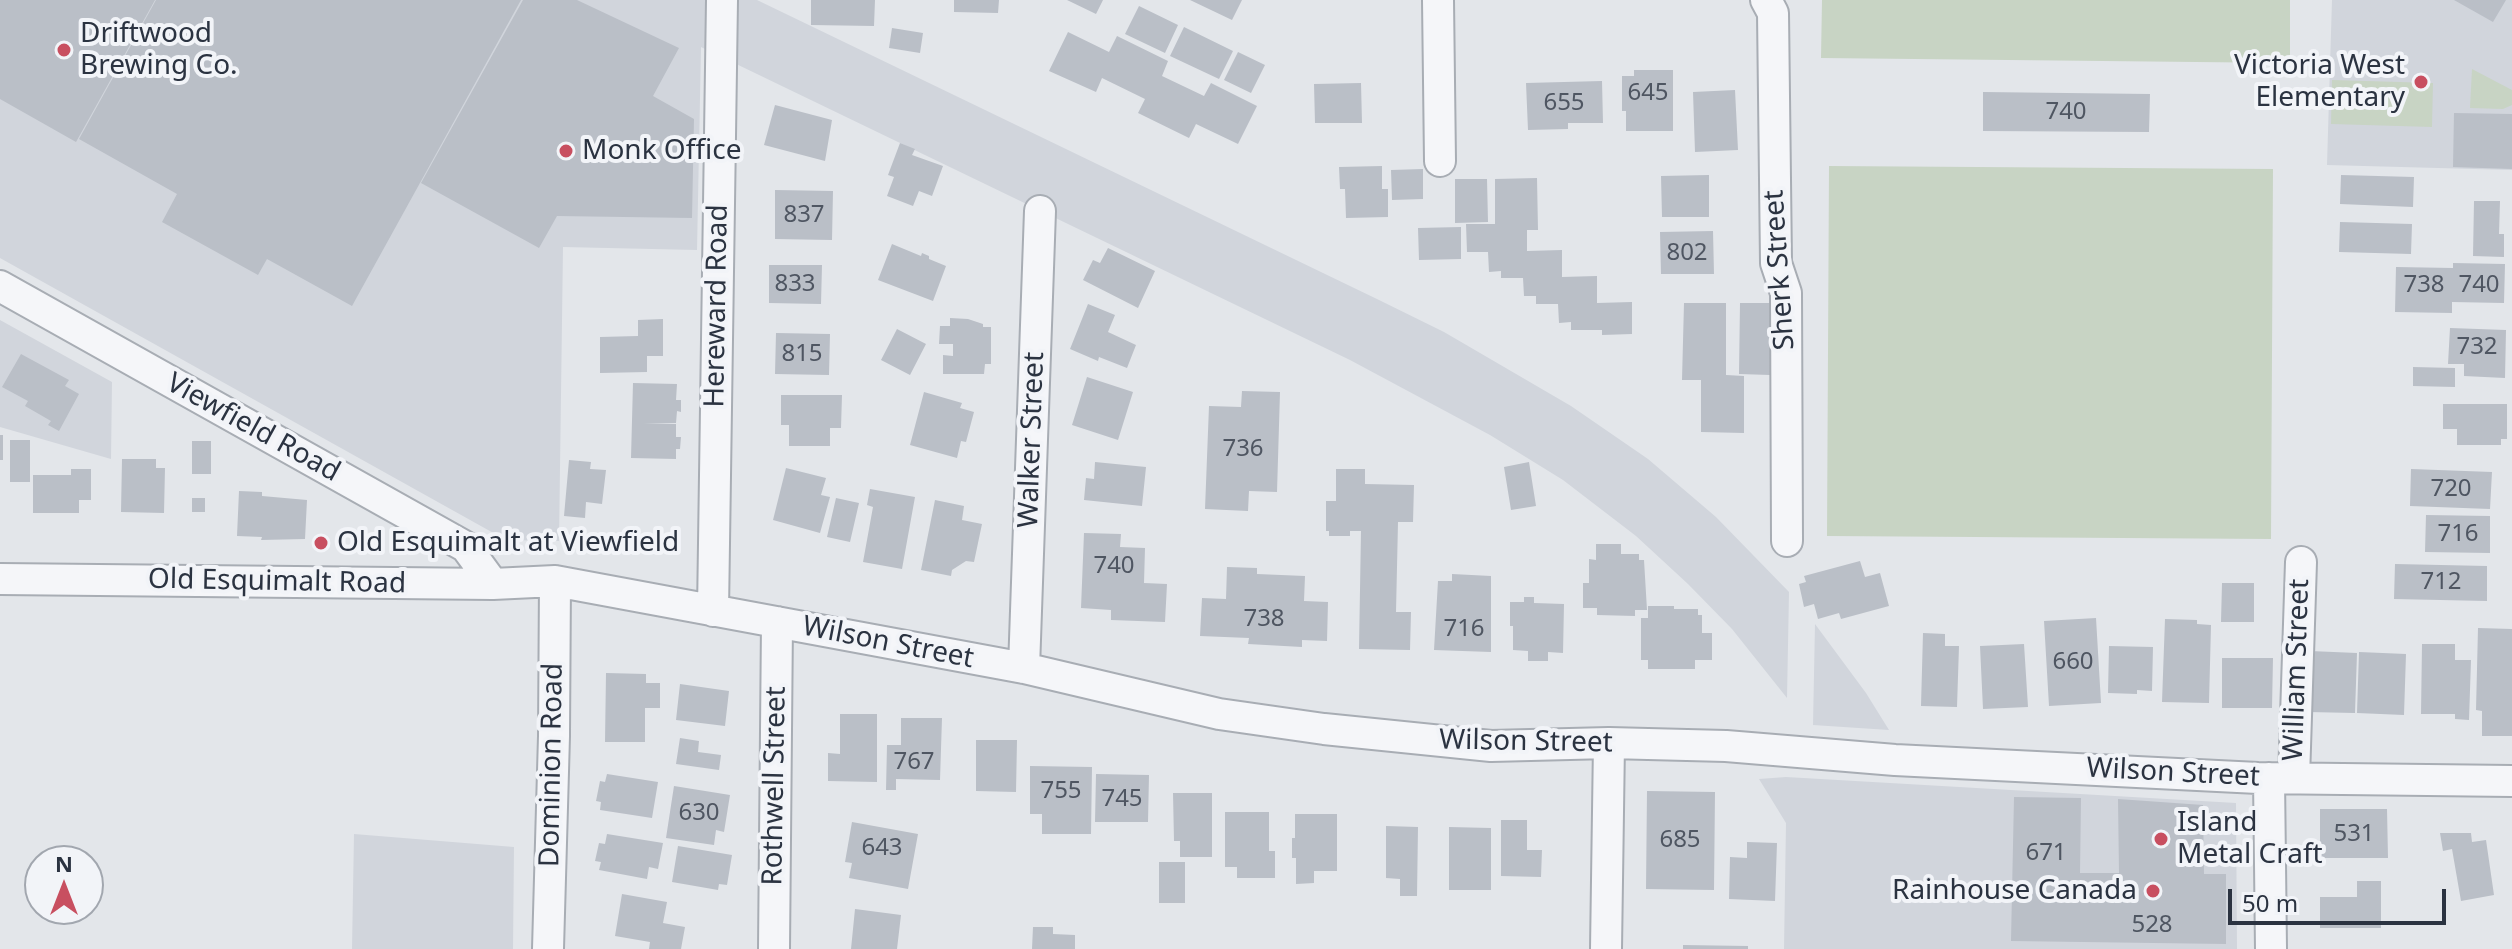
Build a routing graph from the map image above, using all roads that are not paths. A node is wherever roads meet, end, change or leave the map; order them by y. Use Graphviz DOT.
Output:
graph roads {
  1 [pos="722,0"];
  2 [pos="1438,0"];
  3 [pos="1767,0"];
  4 [pos="1440,161"];
  5 [pos="1040,211"];
  6 [pos="0,286"];
  7 [pos="1787,541"];
  8 [pos="2301,562"];
  9 [pos="0,579"];
  10 [pos="555,581"];
  11 [pos="493,584"];
  12 [pos="713,611"];
  13 [pos="777,622"];
  14 [pos="1024,668"];
  15 [pos="1609,743"];
  16 [pos="2281,778"];
  17 [pos="2512,781"];
  18 [pos="548,949"];
  19 [pos="774,949"];
  20 [pos="1606,949"];
  21 [pos="2271,949"];
  1 -- 12 [label="street, Hereward Road"];
  2 -- 4 [label="street"];
  3 -- 7 [label="street, Sherk Street"];
  5 -- 14 [label="street, Walker Street"];
  6 -- 11 [label="street, Viewfield Road"];
  8 -- 16 [label="street, William Street"];
  9 -- 11 [label="street, Old Esquimalt Road"];
  10 -- 11 [label="street, Old Esquimalt Road"];
  10 -- 12 [label="street, Wilson Street"];
  10 -- 18 [label="street, Dominion Road"];
  12 -- 13 [label="street, Wilson Street"];
  13 -- 14 [label="street, Wilson Street"];
  13 -- 19 [label="street, Rothwell Street"];
  14 -- 15 [label="street, Wilson Street"];
  15 -- 16 [label="street, Wilson Street"];
  15 -- 20 [label="street"];
  16 -- 17 [label="street, Wilson Street"];
  16 -- 21 [label="street, William Street"];
}
